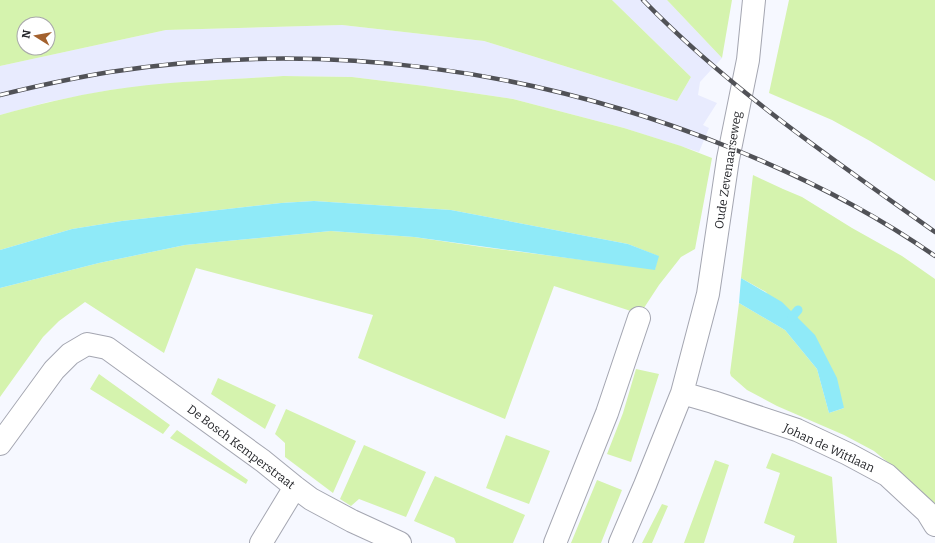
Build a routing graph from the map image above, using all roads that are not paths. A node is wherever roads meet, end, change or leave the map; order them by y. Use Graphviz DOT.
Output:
graph roads {
  1 [pos="754,0"];
  2 [pos="638,318"];
  3 [pos="682,393"];
  4 [pos="0,444"];
  5 [pos="295,487"];
  6 [pos="935,525"];
  7 [pos="261,543"];
  8 [pos="400,543"];
  9 [pos="555,543"];
  10 [pos="620,543"];
  1 -- 3 [label="street, Oude Zevenaarseweg"];
  2 -- 9 [label="street"];
  3 -- 6 [label="street, Johan de Wittlaan"];
  3 -- 10 [label="street"];
  4 -- 5 [label="street, De Bosch Kemperstraat"];
  5 -- 7 [label="street"];
  5 -- 8 [label="street, De Bosch Kemperstraat"];
}
